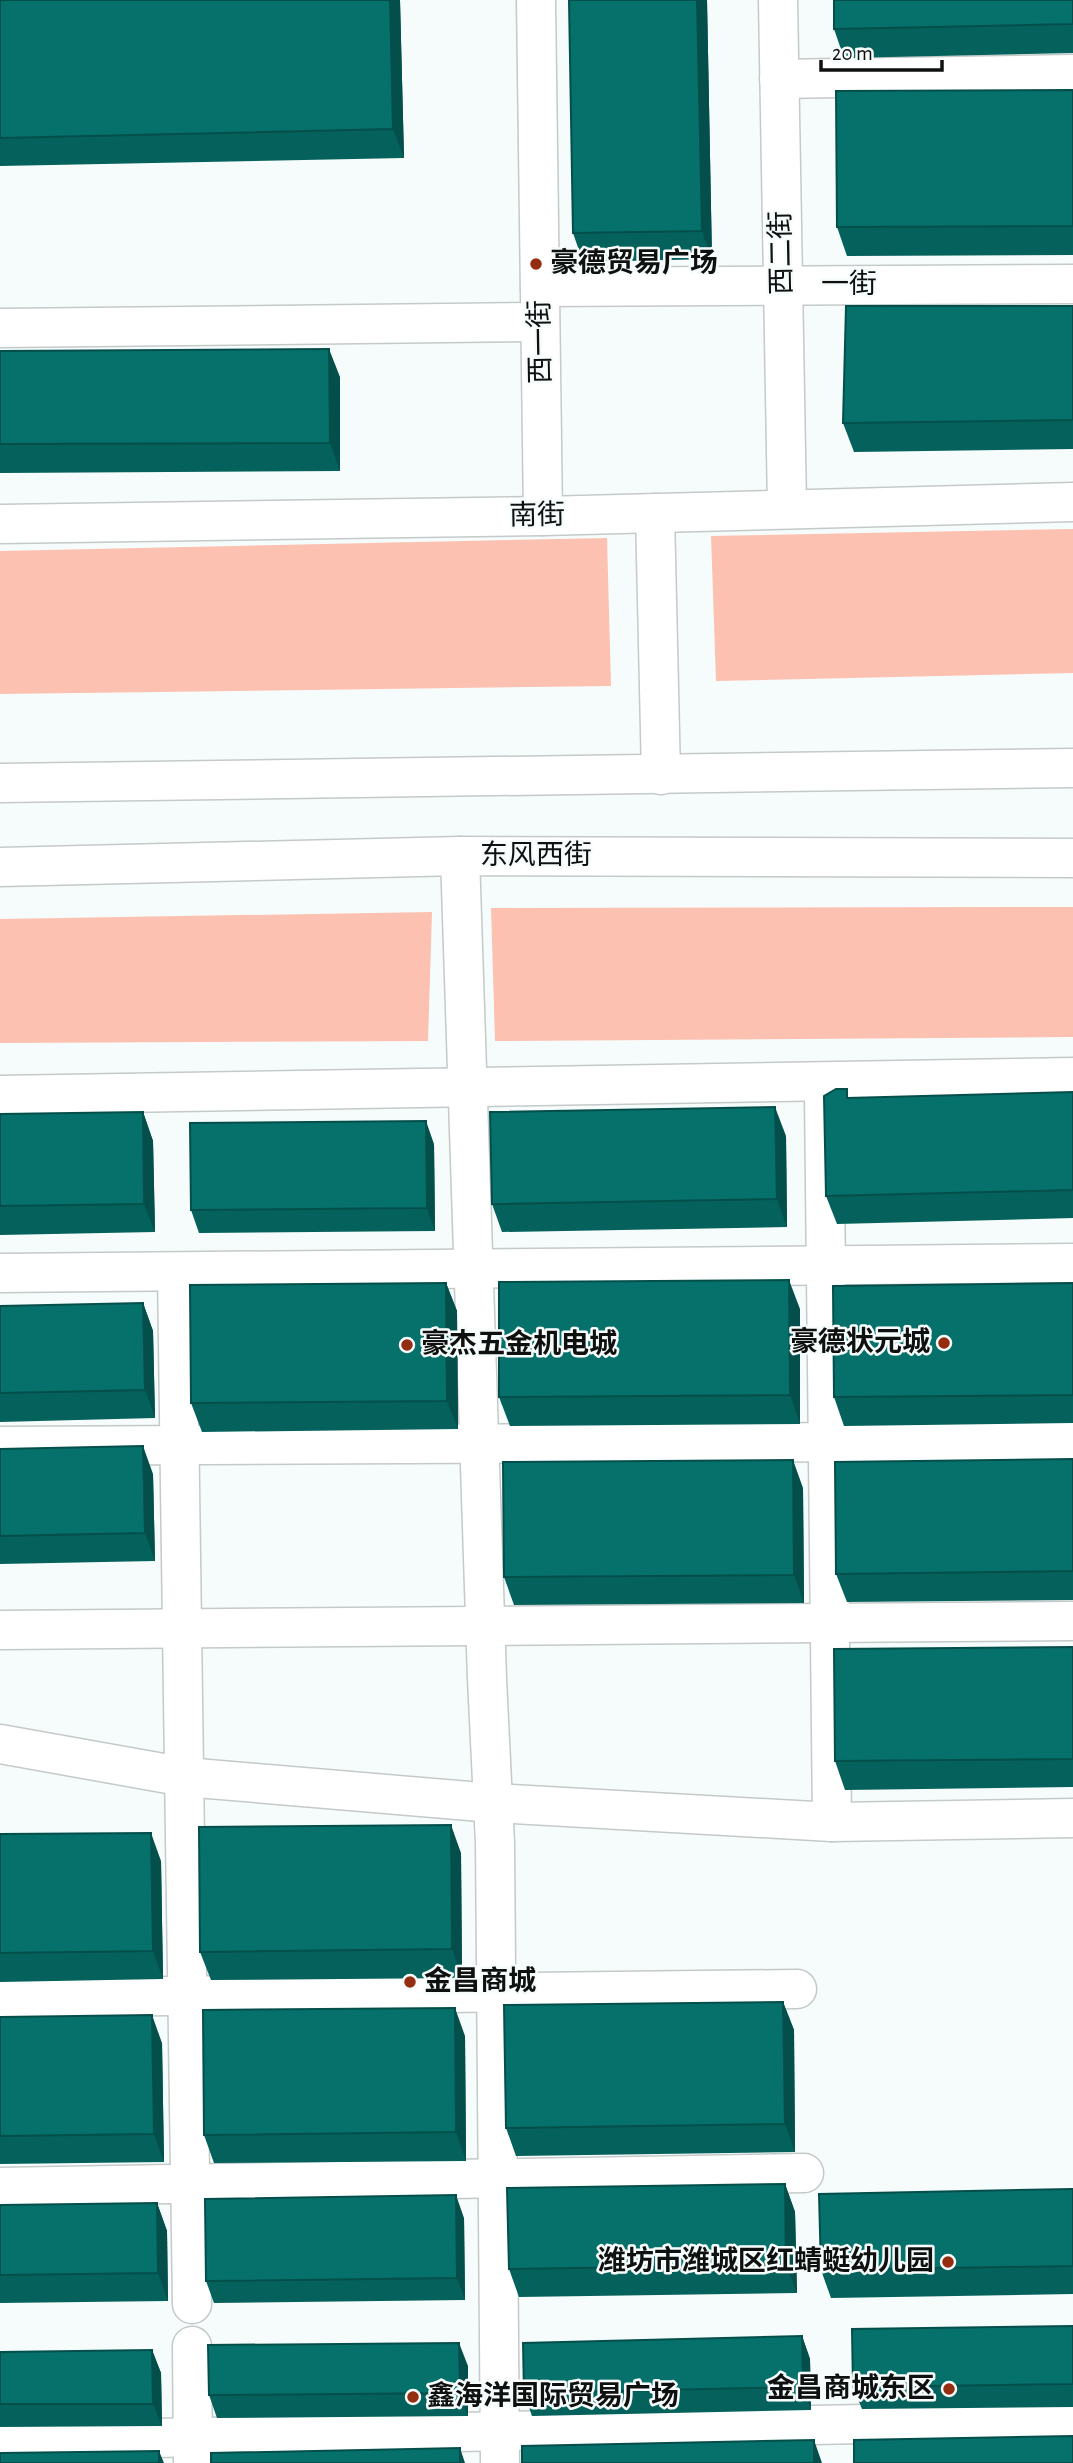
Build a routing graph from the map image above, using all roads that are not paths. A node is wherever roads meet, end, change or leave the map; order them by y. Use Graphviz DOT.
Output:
graph roads {
  1 [pos="536,0"];
  2 [pos="778,0"];
  3 [pos="1073,74"];
  4 [pos="779,79"];
  5 [pos="1073,284"];
  6 [pos="783,285"];
  7 [pos="540,304"];
  8 [pos="0,328"];
  9 [pos="1073,502"];
  10 [pos="787,507"];
  11 [pos="655,513"];
  12 [pos="543,516"];
  13 [pos="0,524"];
  14 [pos="1073,768"];
  15 [pos="661,775"];
  16 [pos="0,783"];
  17 [pos="460,856"];
  18 [pos="1073,858"];
  19 [pos="0,867"];
  20 [pos="1073,1077"];
  21 [pos="824,1081"];
  22 [pos="468,1087"];
  23 [pos="0,1095"];
  24 [pos="1073,1262"];
  25 [pos="826,1265"];
  26 [pos="473,1268"];
  27 [pos="177,1272"];
  28 [pos="0,1273"];
  29 [pos="1073,1441"];
  30 [pos="827,1442"];
  31 [pos="479,1444"];
  32 [pos="0,1446"];
  33 [pos="178,1446"];
  34 [pos="1073,1621"];
  35 [pos="829,1623"];
  36 [pos="485,1625"];
  37 [pos="180,1628"];
  38 [pos="0,1630"];
  39 [pos="0,1744"];
  40 [pos="185,1777"];
  41 [pos="493,1802"];
  42 [pos="1073,1818"];
  43 [pos="832,1822"];
  44 [pos="797,1989"];
  45 [pos="496,1993"];
  46 [pos="189,1996"];
  47 [pos="0,1998"];
  48 [pos="804,2173"];
  49 [pos="498,2178"];
  50 [pos="191,2184"];
  51 [pos="0,2187"];
  52 [pos="192,2304"];
  53 [pos="192,2346"];
  54 [pos="1073,2420"];
  55 [pos="0,2441"];
  56 [pos="500,2448"];
  57 [pos="193,2450"];
  1 -- 7 [label="main road, 西一街"];
  2 -- 4 [label="main road, 西二街"];
  3 -- 4 [label="main road"];
  4 -- 6 [label="main road, 西二街"];
  5 -- 6 [label="main road, 一街"];
  6 -- 7 [label="main road, 一街"];
  6 -- 10 [label="main road, 西二街"];
  7 -- 8 [label="main road, 一街"];
  7 -- 12 [label="main road, 西一街"];
  9 -- 10 [label="main road, 南街"];
  10 -- 11 [label="main road, 南街"];
  11 -- 12 [label="main road, 南街"];
  11 -- 15 [label="main road"];
  12 -- 13 [label="main road, 南街"];
  14 -- 15 [label="main road"];
  15 -- 16 [label="main road"];
  17 -- 18 [label="main road, 东风西街"];
  17 -- 19 [label="main road, 东风西街"];
  17 -- 22 [label="main road"];
  20 -- 21 [label="main road"];
  21 -- 22 [label="main road"];
  21 -- 25 [label="main road"];
  22 -- 23 [label="main road"];
  22 -- 26 [label="main road"];
  24 -- 25 [label="main road"];
  25 -- 26 [label="main road"];
  25 -- 30 [label="main road"];
  26 -- 27 [label="main road"];
  26 -- 31 [label="main road"];
  27 -- 28 [label="main road"];
  27 -- 33 [label="main road"];
  29 -- 30 [label="main road"];
  30 -- 31 [label="main road"];
  30 -- 35 [label="main road"];
  31 -- 33 [label="main road"];
  31 -- 36 [label="main road"];
  32 -- 33 [label="main road"];
  33 -- 37 [label="main road"];
  34 -- 35 [label="main road"];
  35 -- 36 [label="main road"];
  35 -- 43 [label="main road"];
  36 -- 37 [label="main road"];
  36 -- 41 [label="main road"];
  37 -- 38 [label="main road"];
  37 -- 40 [label="main road"];
  39 -- 40 [label="main road"];
  40 -- 41 [label="main road"];
  40 -- 46 [label="main road"];
  41 -- 43 [label="main road"];
  41 -- 45 [label="main road"];
  42 -- 43 [label="main road"];
  44 -- 45 [label="main road"];
  45 -- 46 [label="main road"];
  45 -- 49 [label="main road"];
  46 -- 47 [label="main road"];
  46 -- 50 [label="main road"];
  48 -- 49 [label="main road"];
  49 -- 50 [label="main road"];
  49 -- 56 [label="main road"];
  50 -- 51 [label="main road"];
  50 -- 52 [label="main road"];
  53 -- 57 [label="main road"];
  54 -- 56 [label="main road"];
  55 -- 57 [label="main road"];
  56 -- 57 [label="main road"];
}
